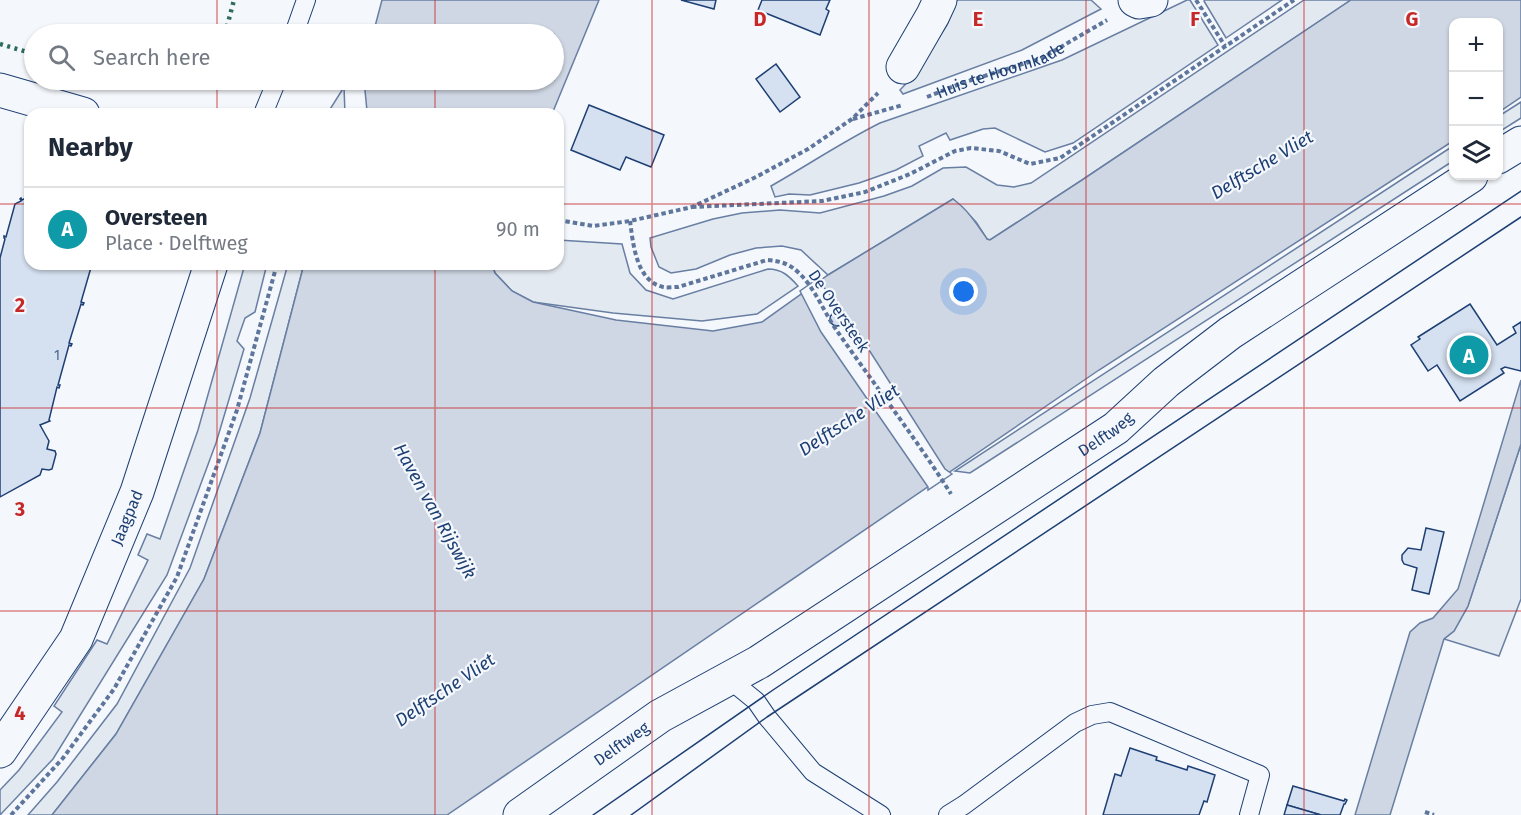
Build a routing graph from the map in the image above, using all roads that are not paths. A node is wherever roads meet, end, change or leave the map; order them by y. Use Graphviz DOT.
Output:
graph roads {
  1 [pos="306,0"];
  2 [pos="940,0"];
  3 [pos="298,24"];
  4 [pos="903,67"];
  5 [pos="0,90"];
  6 [pos="273,90"];
  7 [pos="62,108"];
  8 [pos="265,108"];
  9 [pos="1521,143"];
  10 [pos="1503,155"];
  11 [pos="1465,180"];
  12 [pos="209,270"];
  13 [pos="729,679"];
  14 [pos="0,751"];
  15 [pos="520,815"];
  16 [pos="881,815"];
  17 [pos="948,815"];
  18 [pos="1249,815"];
  1 -- 3 [label="lane"];
  2 -- 4 [label="street"];
  5 -- 7 [label="street"];
  6 -- 8 [label="lane"];
  9 -- 10 [label="street"];
  11 -- 13 [label="street, Delftweg"];
  12 -- 14 [label="street, Jaagpad"];
  13 -- 15 [label="street, Delftweg"];
  13 -- 16 [label="lane"];
  17 -- 18 [label="lane"];
}
